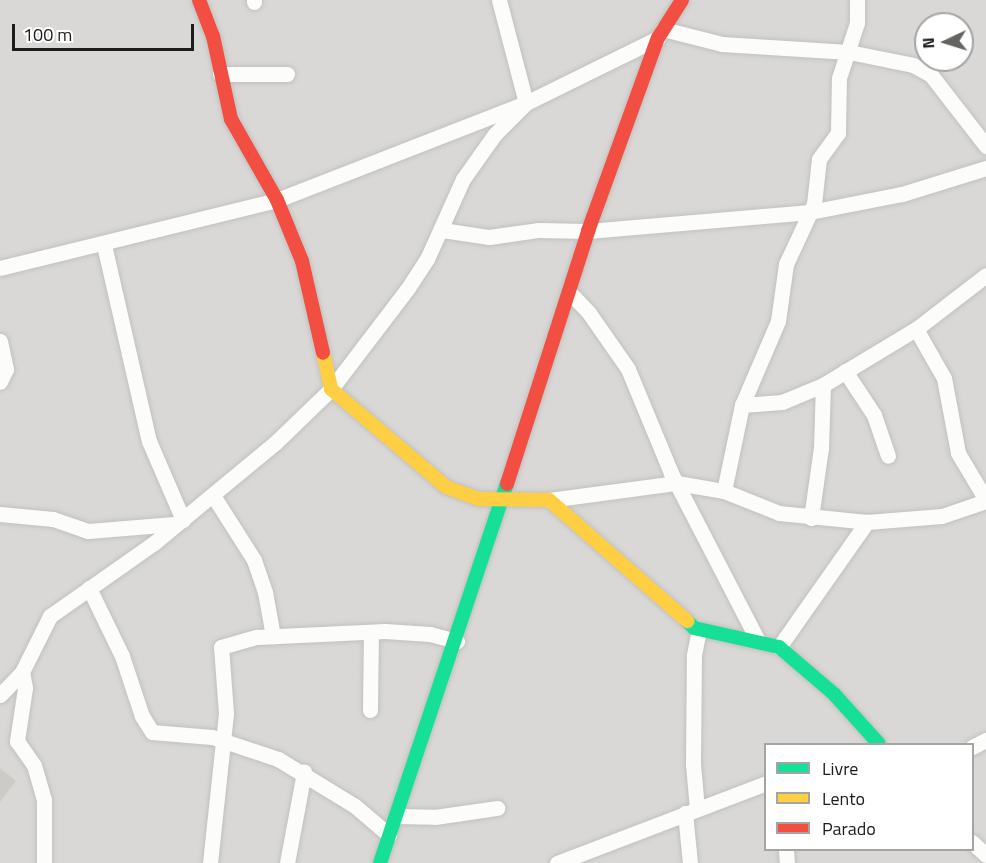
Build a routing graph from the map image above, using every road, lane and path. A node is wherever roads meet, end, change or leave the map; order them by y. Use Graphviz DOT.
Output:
graph roads {
  1 [pos="199,0"];
  2 [pos="499,0"];
  3 [pos="672,0"];
  4 [pos="682,0"];
  5 [pos="857,0"];
  6 [pos="663,29"];
  7 [pos="849,52"];
  8 [pos="220,74"];
  9 [pos="287,74"];
  10 [pos="526,103"];
  11 [pos="986,146"];
  12 [pos="986,168"];
  13 [pos="278,200"];
  14 [pos="810,212"];
  15 [pos="442,230"];
  16 [pos="588,231"];
  17 [pos="104,246"];
  18 [pos="0,268"];
  19 [pos="986,275"];
  20 [pos="570,293"];
  21 [pos="916,329"];
  22 [pos="0,341"];
  23 [pos="845,371"];
  24 [pos="0,382"];
  25 [pos="823,386"];
  26 [pos="331,389"];
  27 [pos="742,405"];
  28 [pos="888,456"];
  29 [pos="677,483"];
  30 [pos="724,491"];
  31 [pos="214,497"];
  32 [pos="549,500"];
  33 [pos="501,501"];
  34 [pos="986,501"];
  35 [pos="0,514"];
  36 [pos="811,518"];
  37 [pos="179,522"];
  38 [pos="867,522"];
  39 [pos="90,588"];
  40 [pos="699,630"];
  41 [pos="371,632"];
  42 [pos="273,636"];
  43 [pos="457,641"];
  44 [pos="758,641"];
  45 [pos="779,647"];
  46 [pos="22,672"];
  47 [pos="0,695"];
  48 [pos="370,710"];
  49 [pos="224,740"];
  50 [pos="878,743"];
  51 [pos="304,772"];
  52 [pos="764,783"];
  53 [pos="497,808"];
  54 [pos="691,811"];
  55 [pos="396,816"];
  56 [pos="389,835"];
  57 [pos="974,844"];
  58 [pos="986,855"];
  59 [pos="44,863"];
  60 [pos="210,863"];
  61 [pos="286,863"];
  62 [pos="380,863"];
  63 [pos="556,863"];
  64 [pos="690,863"];
  1 -- 8 [label="street"];
  2 -- 10 [label="street"];
  3 -- 6 [label="street"];
  4 -- 6 [label="street"];
  5 -- 7 [label="street"];
  6 -- 7 [label="street"];
  6 -- 10 [label="street"];
  6 -- 16 [label="street"];
  7 -- 11 [label="street"];
  7 -- 14 [label="street"];
  8 -- 9 [label="street"];
  8 -- 13 [label="street"];
  10 -- 13 [label="street"];
  10 -- 15 [label="street"];
  12 -- 14 [label="street"];
  13 -- 17 [label="street"];
  13 -- 26 [label="street"];
  14 -- 16 [label="street"];
  14 -- 27 [label="street"];
  15 -- 16 [label="street"];
  15 -- 26 [label="street"];
  16 -- 20 [label="street"];
  17 -- 18 [label="street"];
  17 -- 37 [label="street"];
  19 -- 21 [label="street"];
  20 -- 29 [label="street"];
  20 -- 33 [label="street"];
  21 -- 23 [label="street"];
  21 -- 34 [label="street"];
  22 -- 24 [label="street"];
  23 -- 25 [label="street"];
  23 -- 28 [label="street"];
  25 -- 27 [label="street"];
  25 -- 36 [label="street"];
  26 -- 31 [label="street"];
  26 -- 33 [label="street"];
  27 -- 30 [label="street"];
  29 -- 30 [label="street"];
  29 -- 32 [label="street"];
  29 -- 44 [label="street"];
  30 -- 36 [label="street"];
  31 -- 37 [label="street"];
  31 -- 42 [label="street"];
  32 -- 33 [label="street"];
  32 -- 40 [label="street"];
  33 -- 43 [label="street"];
  34 -- 38 [label="street"];
  35 -- 37 [label="street"];
  36 -- 38 [label="street"];
  37 -- 39 [label="street"];
  38 -- 45 [label="street"];
  39 -- 46 [label="street"];
  39 -- 49 [label="street"];
  40 -- 44 [label="street"];
  40 -- 54 [label="street"];
  41 -- 42 [label="street"];
  41 -- 43 [label="street"];
  41 -- 48 [label="street"];
  42 -- 49 [label="street"];
  43 -- 55 [label="street"];
  44 -- 45 [label="street"];
  45 -- 50 [label="street"];
  46 -- 47 [label="street"];
  46 -- 59 [label="street"];
  49 -- 51 [label="street"];
  49 -- 60 [label="street"];
  51 -- 56 [label="street"];
  51 -- 61 [label="street"];
  52 -- 54 [label="street"];
  53 -- 55 [label="street"];
  54 -- 63 [label="street"];
  54 -- 64 [label="street"];
  55 -- 56 [label="street"];
  56 -- 62 [label="street"];
  57 -- 58 [label="street"];
}
